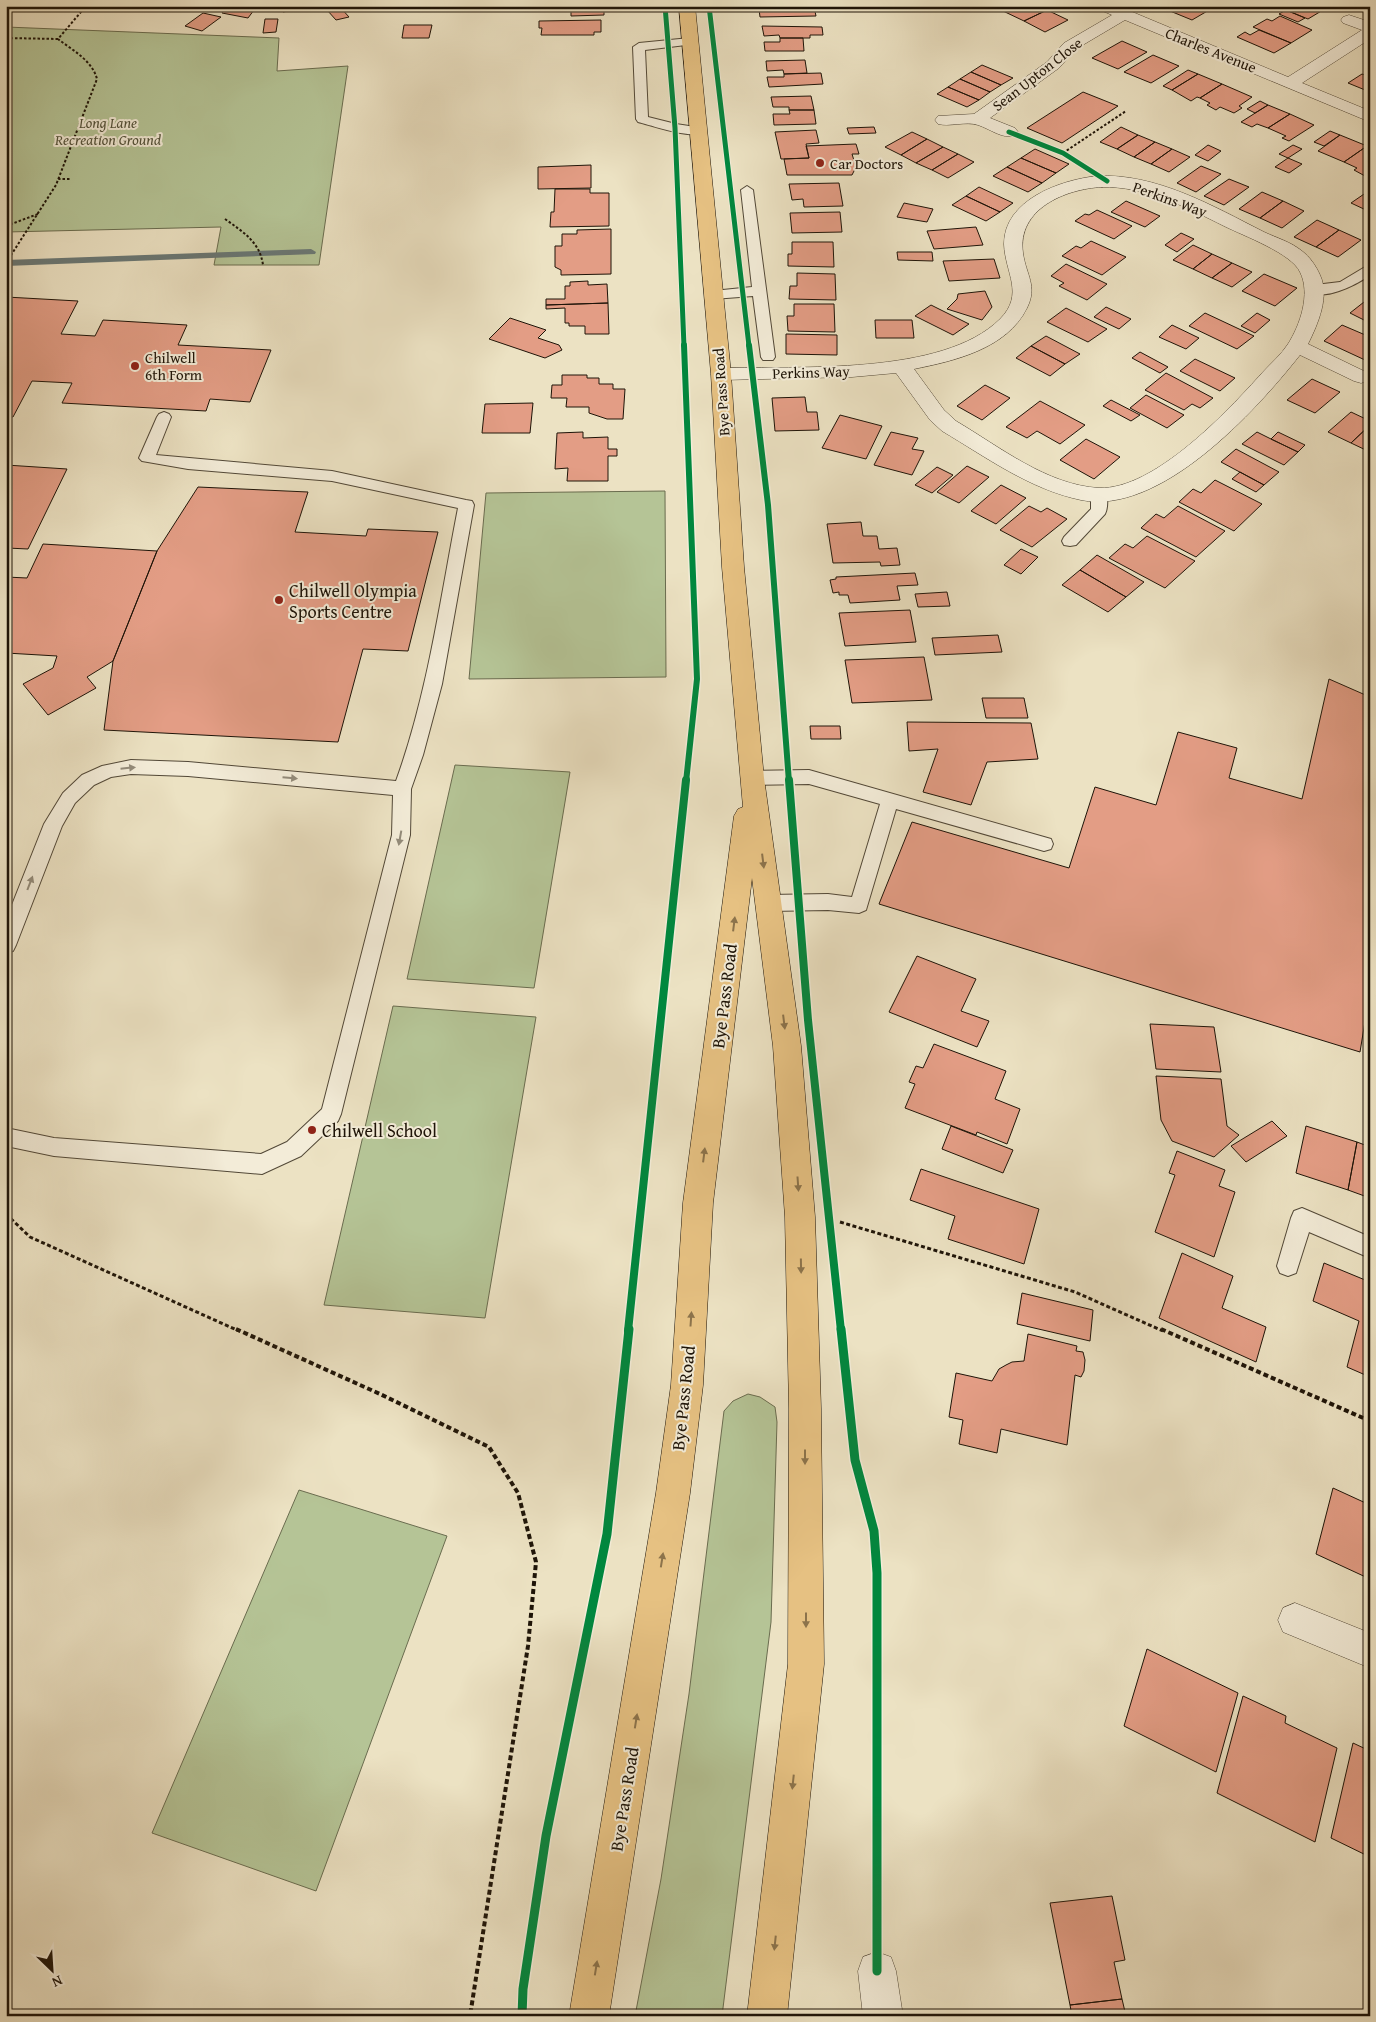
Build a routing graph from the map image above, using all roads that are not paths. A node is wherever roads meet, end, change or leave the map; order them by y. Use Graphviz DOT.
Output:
graph roads {
  1 [pos="687,6"];
  2 [pos="1104,6"];
  3 [pos="1123,14"];
  4 [pos="1349,20"];
  5 [pos="1370,28"];
  6 [pos="1370,32"];
  7 [pos="690,42"];
  8 [pos="1290,82"];
  9 [pos="1370,117"];
  10 [pos="978,119"];
  11 [pos="944,120"];
  12 [pos="698,130"];
  13 [pos="1009,132"];
  14 [pos="747,190"];
  15 [pos="1370,268"];
  16 [pos="1316,289"];
  17 [pos="760,292"];
  18 [pos="713,295"];
  19 [pos="1297,346"];
  20 [pos="768,357"];
  21 [pos="901,366"];
  22 [pos="721,374"];
  23 [pos="1365,379"];
  24 [pos="164,417"];
  25 [pos="1099,495"];
  26 [pos="1070,542"];
  27 [pos="752,778"];
  28 [pos="402,789"];
  29 [pos="890,800"];
  30 [pos="1044,844"];
  31 [pos="769,903"];
  32 [pos="6,945"];
  33 [pos="6,1137"];
  34 [pos="32,1142"];
  35 [pos="6,1153"];
  36 [pos="1370,1248"];
  37 [pos="1288,1266"];
  38 [pos="1295,1620"];
  39 [pos="1370,1651"];
  40 [pos="877,1971"];
  41 [pos="588,2016"];
  42 [pos="767,2016"];
  43 [pos="883,2016"];
  1 -- 7 [label="main road, Bye Pass Road"];
  2 -- 3 [label="street, Charles Avenue"];
  3 -- 8 [label="street, Charles Avenue"];
  3 -- 10 [label="street, Sean Upton Close"];
  4 -- 5 [label="street"];
  6 -- 8 [label="street"];
  7 -- 12 [label="main road, Bye Pass Road"];
  7 -- 12 [label="lane"];
  8 -- 9 [label="street, Charles Avenue"];
  10 -- 11 [label="street, Sean Upton Close"];
  10 -- 13 [label="street, Sean Upton Close"];
  12 -- 18 [label="main road, Bye Pass Road"];
  14 -- 17 [label="lane"];
  15 -- 16 [label="lane"];
  16 -- 19 [label="street"];
  16 -- 21 [label="street, Perkins Way"];
  17 -- 18 [label="lane"];
  17 -- 20 [label="lane"];
  18 -- 22 [label="main road, Bye Pass Road"];
  19 -- 23 [label="street"];
  19 -- 25 [label="street"];
  21 -- 22 [label="street, Perkins Way"];
  21 -- 25 [label="street"];
  22 -- 27 [label="main road, Bye Pass Road"];
  24 -- 28 [label="lane"];
  25 -- 26 [label="lane"];
  27 -- 29 [label="lane"];
  27 -- 31 [label="main road, Bye Pass Road, one-way"];
  41 -- 27 [label="main road, Bye Pass Road, one-way"];
  32 -- 28 [label="lane, one-way"];
  28 -- 34 [label="lane, one-way"];
  29 -- 30 [label="lane"];
  29 -- 31 [label="lane"];
  31 -- 42 [label="main road, Bye Pass Road, one-way"];
  33 -- 34 [label="lane"];
  34 -- 35 [label="lane"];
  36 -- 37 [label="lane"];
  38 -- 39 [label="street"];
  40 -- 43 [label="street"];
}
